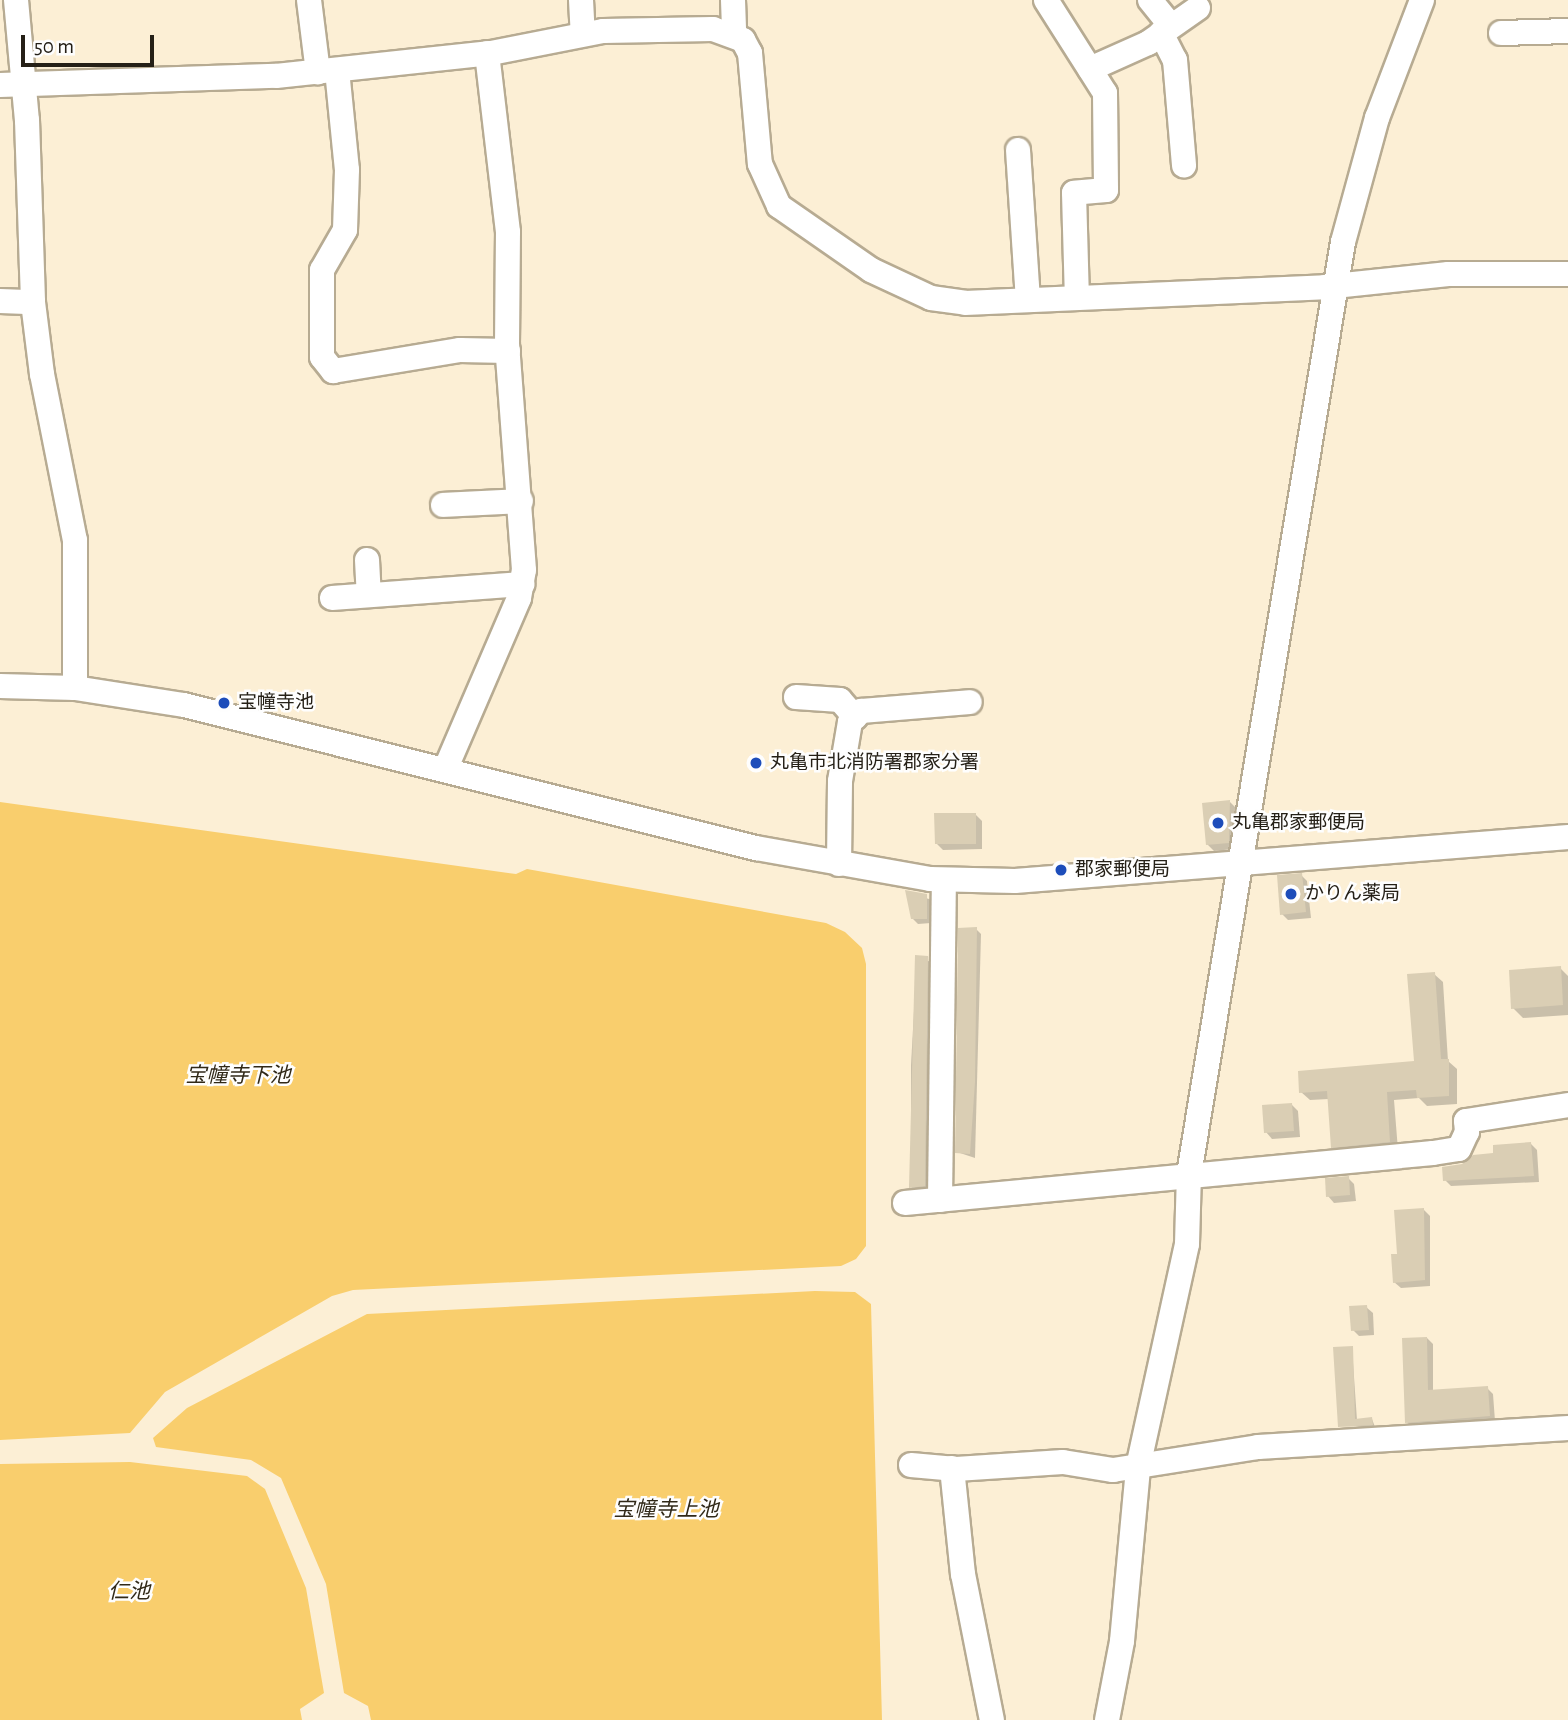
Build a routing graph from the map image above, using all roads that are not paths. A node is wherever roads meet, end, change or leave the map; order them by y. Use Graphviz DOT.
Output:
graph roads {
  1 [pos="16,0"];
  2 [pos="309,0"];
  3 [pos="581,0"];
  4 [pos="733,0"];
  5 [pos="1046,0"];
  6 [pos="1150,0"];
  7 [pos="1422,0"];
  8 [pos="1199,8"];
  9 [pos="1166,30"];
  10 [pos="1568,31"];
  11 [pos="1501,33"];
  12 [pos="583,34"];
  13 [pos="734,35"];
  14 [pos="487,53"];
  15 [pos="1090,69"];
  16 [pos="328,71"];
  17 [pos="11,85"];
  18 [pos="1018,150"];
  19 [pos="1184,166"];
  20 [pos="1568,274"];
  21 [pos="1336,285"];
  22 [pos="1077,298"];
  23 [pos="1028,299"];
  24 [pos="0,301"];
  25 [pos="33,302"];
  26 [pos="508,351"];
  27 [pos="521,501"];
  28 [pos="443,505"];
  29 [pos="367,560"];
  30 [pos="522,584"];
  31 [pos="369,595"];
  32 [pos="331,598"];
  33 [pos="0,686"];
  34 [pos="75,688"];
  35 [pos="796,696"];
  36 [pos="970,702"];
  37 [pos="855,717"];
  38 [pos="444,770"];
  39 [pos="1568,837"];
  40 [pos="1241,861"];
  41 [pos="839,864"];
  42 [pos="944,880"];
  43 [pos="1568,1105"];
  44 [pos="1189,1174"];
  45 [pos="940,1200"];
  46 [pos="905,1203"];
  47 [pos="1568,1428"];
  48 [pos="911,1465"];
  49 [pos="1138,1467"];
  50 [pos="952,1468"];
  51 [pos="992,1720"];
  52 [pos="1107,1720"];
  1 -- 17 [label="street"];
  2 -- 16 [label="street"];
  3 -- 12 [label="street"];
  4 -- 13 [label="street"];
  5 -- 15 [label="street"];
  6 -- 9 [label="street"];
  7 -- 21 [label="street"];
  8 -- 9 [label="street"];
  9 -- 15 [label="street"];
  9 -- 19 [label="street"];
  10 -- 11 [label="street"];
  12 -- 13 [label="street"];
  12 -- 14 [label="street"];
  13 -- 23 [label="street"];
  14 -- 16 [label="street"];
  14 -- 26 [label="street"];
  15 -- 22 [label="street"];
  16 -- 17 [label="street"];
  16 -- 26 [label="street"];
  17 -- 25 [label="street"];
  18 -- 23 [label="street"];
  20 -- 21 [label="street"];
  21 -- 22 [label="street"];
  21 -- 40 [label="street"];
  22 -- 23 [label="street"];
  24 -- 25 [label="street"];
  25 -- 34 [label="street"];
  26 -- 27 [label="street"];
  27 -- 28 [label="street"];
  27 -- 30 [label="street"];
  29 -- 31 [label="street"];
  30 -- 31 [label="street"];
  30 -- 38 [label="street"];
  31 -- 32 [label="street"];
  33 -- 34 [label="street"];
  34 -- 38 [label="street"];
  35 -- 37 [label="street"];
  36 -- 37 [label="street"];
  37 -- 41 [label="street"];
  38 -- 41 [label="street"];
  39 -- 40 [label="street"];
  40 -- 42 [label="street"];
  40 -- 44 [label="street"];
  41 -- 42 [label="street"];
  42 -- 45 [label="street"];
  43 -- 44 [label="street"];
  44 -- 45 [label="street"];
  44 -- 49 [label="street"];
  45 -- 46 [label="street"];
  47 -- 49 [label="street"];
  48 -- 50 [label="street"];
  49 -- 50 [label="street"];
  49 -- 52 [label="street"];
  50 -- 51 [label="street"];
}
